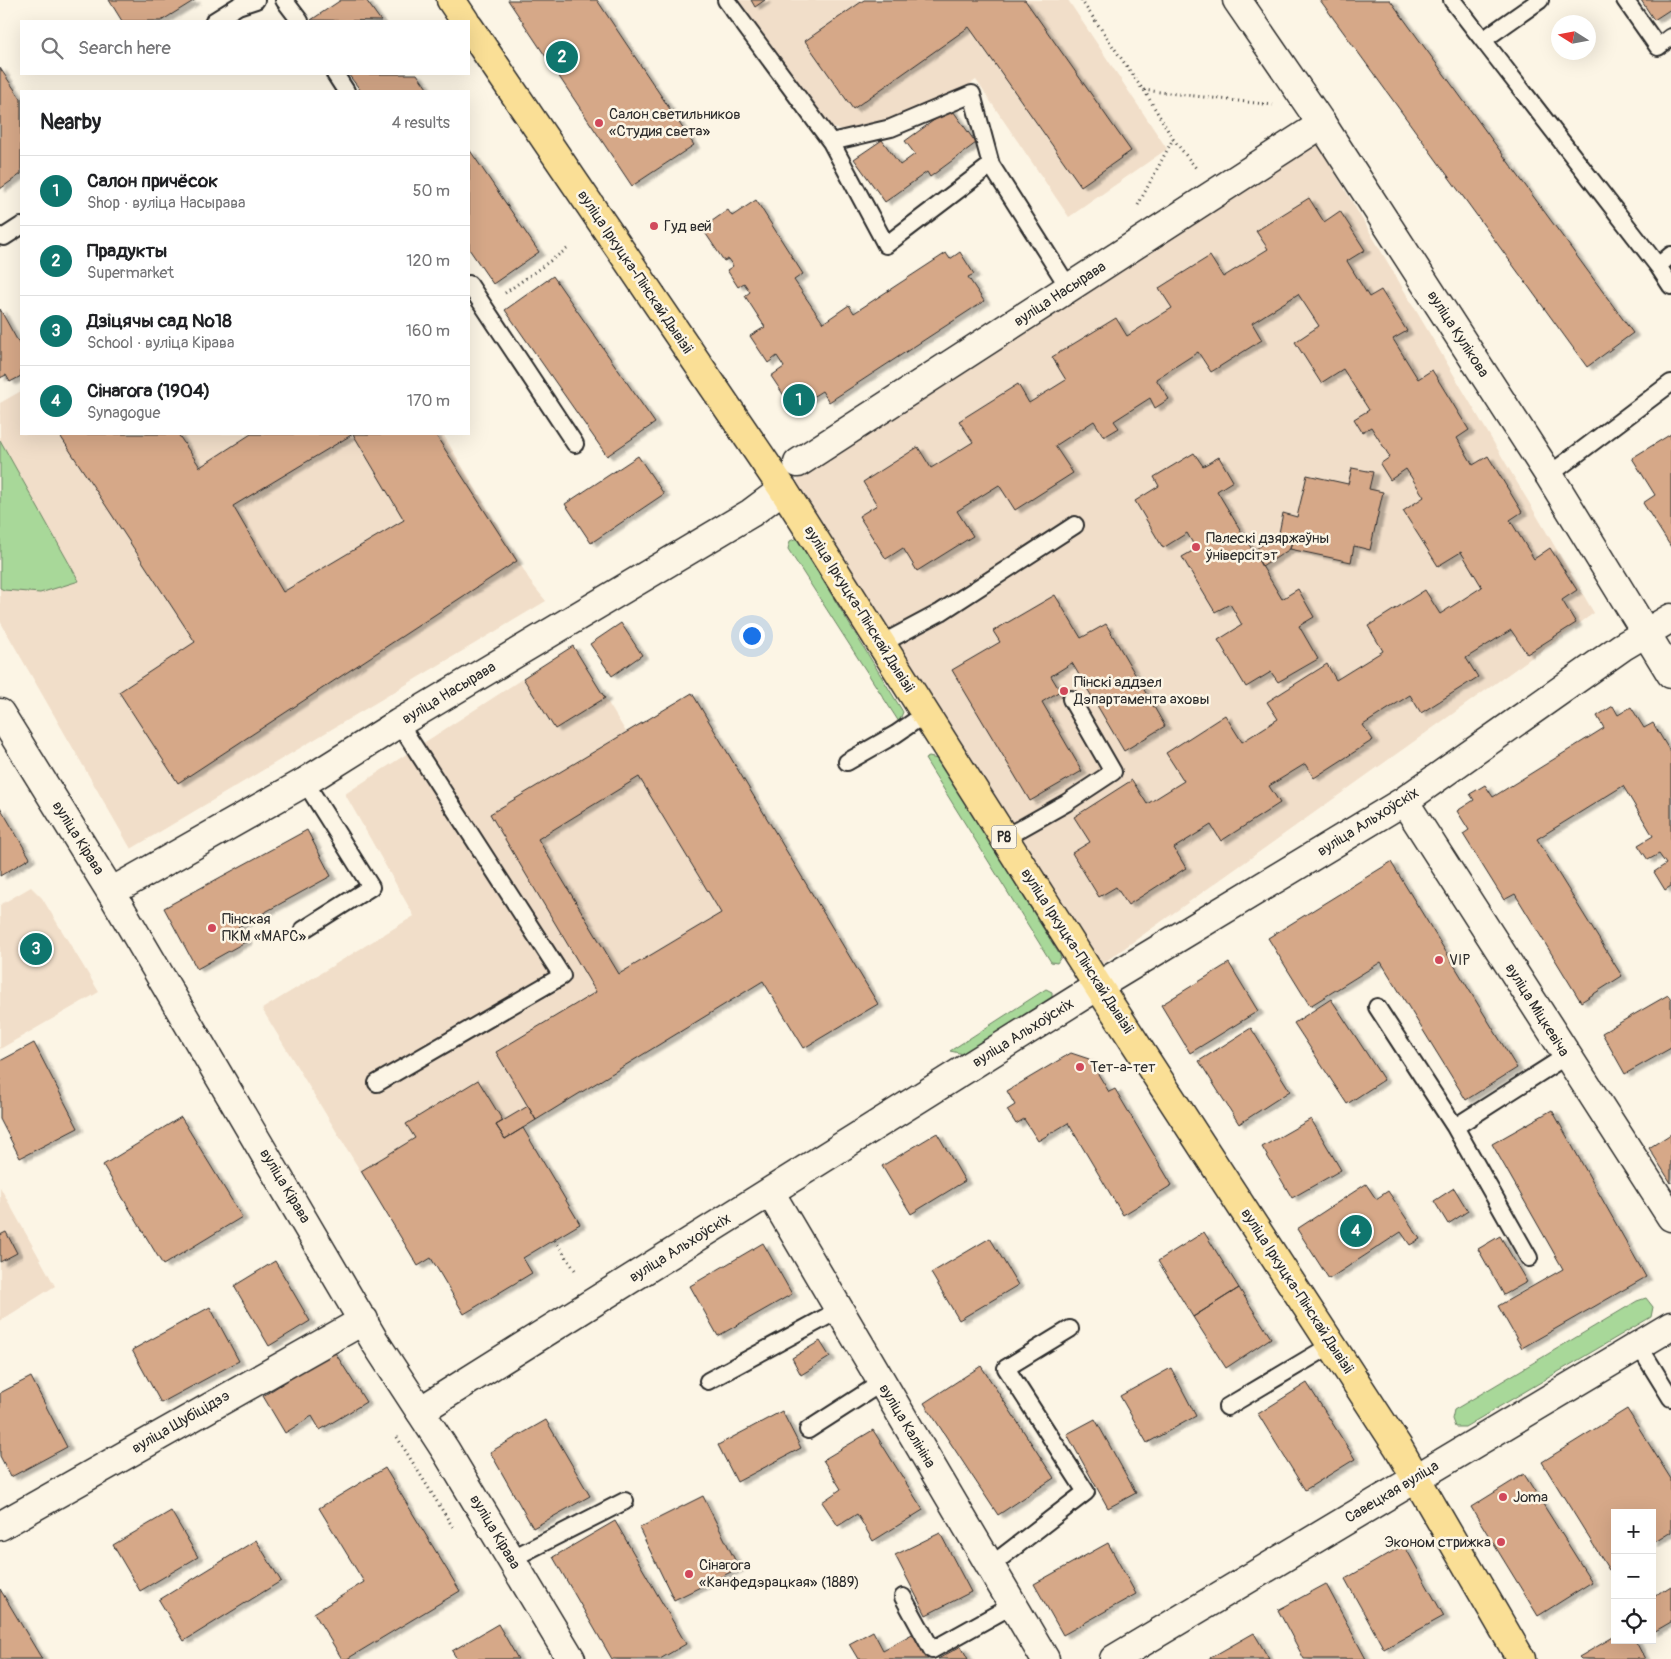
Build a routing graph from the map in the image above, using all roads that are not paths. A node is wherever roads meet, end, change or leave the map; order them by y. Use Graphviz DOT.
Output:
graph roads {
  1 [pos="256,0"];
  2 [pos="284,0"];
  3 [pos="451,0"];
  4 [pos="726,0"];
  5 [pos="1237,0"];
  6 [pos="1452,0"];
  7 [pos="1540,0"];
  8 [pos="1625,0"];
  9 [pos="216,20"];
  10 [pos="299,20"];
  11 [pos="464,20"];
  12 [pos="470,28"];
  13 [pos="1671,37"];
  14 [pos="1483,40"];
  15 [pos="1314,129"];
  16 [pos="830,142"];
  17 [pos="991,164"];
  18 [pos="20,227"];
  19 [pos="0,236"];
  20 [pos="1671,255"];
  21 [pos="1658,266"];
  22 [pos="470,286"];
  23 [pos="1671,286"];
  24 [pos="1069,288"];
  25 [pos="1671,383"];
  26 [pos="574,444"];
  27 [pos="798,463"];
  28 [pos="1549,475"];
  29 [pos="783,489"];
  30 [pos="1075,525"];
  31 [pos="1671,618"];
  32 [pos="1646,634"];
  33 [pos="881,644"];
  34 [pos="1671,674"];
  35 [pos="1071,699"];
  36 [pos="0,713"];
  37 [pos="925,714"];
  38 [pos="399,723"];
  39 [pos="847,762"];
  40 [pos="305,782"];
  41 [pos="1404,801"];
  42 [pos="1004,838"];
  43 [pos="111,892"];
  44 [pos="303,930"];
  45 [pos="1098,986"];
  46 [pos="1377,1007"];
  47 [pos="1566,1056"];
  48 [pos="376,1083"];
  49 [pos="1455,1127"];
  50 [pos="770,1192"];
  51 [pos="1671,1217"];
  52 [pos="1528,1258"];
  53 [pos="839,1310"];
  54 [pos="364,1320"];
  55 [pos="1671,1326"];
  56 [pos="1070,1329"];
  57 [pos="1333,1344"];
  58 [pos="1639,1346"];
  59 [pos="708,1381"];
  60 [pos="882,1383"];
  61 [pos="1671,1398"];
  62 [pos="1227,1407"];
  63 [pos="420,1410"];
  64 [pos="808,1430"];
  65 [pos="1417,1477"];
  66 [pos="625,1501"];
  67 [pos="0,1526"];
  68 [pos="511,1559"];
  69 [pos="990,1566"];
  70 [pos="903,1597"];
  71 [pos="1013,1605"];
  72 [pos="571,1659"];
  73 [pos="1045,1659"];
  74 [pos="1114,1659"];
  75 [pos="1521,1659"];
  1 -- 9 [label="lane"];
  2 -- 10 [label="lane"];
  3 -- 11 [label="main road"];
  4 -- 16 [label="lane"];
  5 -- 15 [label="street, вуліца Кулікова"];
  6 -- 14 [label="lane"];
  7 -- 14 [label="lane"];
  8 -- 13 [label="lane"];
  12 -- 29 [label="main road, вуліца Іркуцка-Пінскай Дывізіі / Р8"];
  14 -- 21 [label="lane"];
  15 -- 24 [label="street, вуліца Насырава"];
  15 -- 28 [label="street, вуліца Кулікова"];
  16 -- 17 [label="lane"];
  16 -- 17 [label="lane"];
  17 -- 24 [label="lane"];
  18 -- 19 [label="lane"];
  20 -- 21 [label="lane"];
  21 -- 23 [label="lane"];
  22 -- 26 [label="lane"];
  24 -- 27 [label="street, вуліца Насырава"];
  25 -- 28 [label="lane"];
  28 -- 32 [label="street, вуліца Кулікова"];
  29 -- 33 [label="main road, вуліца Іркуцка-Пінскай Дывізіі / Р8"];
  29 -- 38 [label="street, вуліца Насырава"];
  30 -- 33 [label="lane"];
  31 -- 32 [label="street, вуліца Альхоўскіх"];
  32 -- 34 [label="street, вуліца Кулікова"];
  32 -- 41 [label="street, вуліца Альхоўскіх"];
  33 -- 37 [label="main road, вуліца Іркуцка-Пінскай Дывізіі / Р8"];
  35 -- 42 [label="lane"];
  36 -- 43 [label="street, вуліца Кірава"];
  37 -- 39 [label="lane"];
  37 -- 42 [label="main road, вуліца Іркуцка-Пінскай Дывізіі / Р8"];
  38 -- 40 [label="street, вуліца Насырава"];
  38 -- 48 [label="lane"];
  40 -- 43 [label="street, вуліца Насырава"];
  40 -- 44 [label="lane"];
  41 -- 45 [label="street, вуліца Альхоўскіх"];
  41 -- 47 [label="street, вуліца Міцкевіча"];
  42 -- 45 [label="main road, вуліца Іркуцка-Пінскай Дывізіі / Р8"];
  43 -- 54 [label="street, вуліца Кірава"];
  45 -- 50 [label="street, вуліца Альхоўскіх"];
  45 -- 57 [label="main road, вуліца Іркуцка-Пінскай Дывізіі / Р8"];
  46 -- 49 [label="lane"];
  47 -- 49 [label="lane"];
  47 -- 51 [label="street, вуліца Міцкевіча"];
  49 -- 52 [label="lane"];
  50 -- 53 [label="street, вуліца Калініна"];
  50 -- 63 [label="street, вуліца Альхоўскіх"];
  53 -- 59 [label="lane"];
  53 -- 60 [label="street, вуліца Калініна"];
  54 -- 63 [label="street, вуліца Кірава"];
  54 -- 67 [label="street, вуліца Шубіцідзэ"];
  55 -- 58 [label="street, Савецкая вуліца"];
  56 -- 69 [label="lane"];
  57 -- 62 [label="lane"];
  57 -- 65 [label="main road, вуліца Іркуцка-Пінскай Дывізіі / Р8"];
  58 -- 61 [label="lane"];
  58 -- 65 [label="street, Савецкая вуліца"];
  60 -- 64 [label="lane"];
  60 -- 69 [label="street, вуліца Калініна"];
  63 -- 68 [label="street, вуліца Кірава"];
  65 -- 74 [label="street, Савецкая вуліца"];
  65 -- 75 [label="main road, вуліца Іркуцка-Пінскай Дывізіі / Р8"];
  66 -- 68 [label="lane"];
  68 -- 72 [label="street, вуліца Кірава"];
  69 -- 71 [label="street, вуліца Калініна"];
  70 -- 71 [label="lane"];
  71 -- 73 [label="street, вуліца Калініна"];
}
